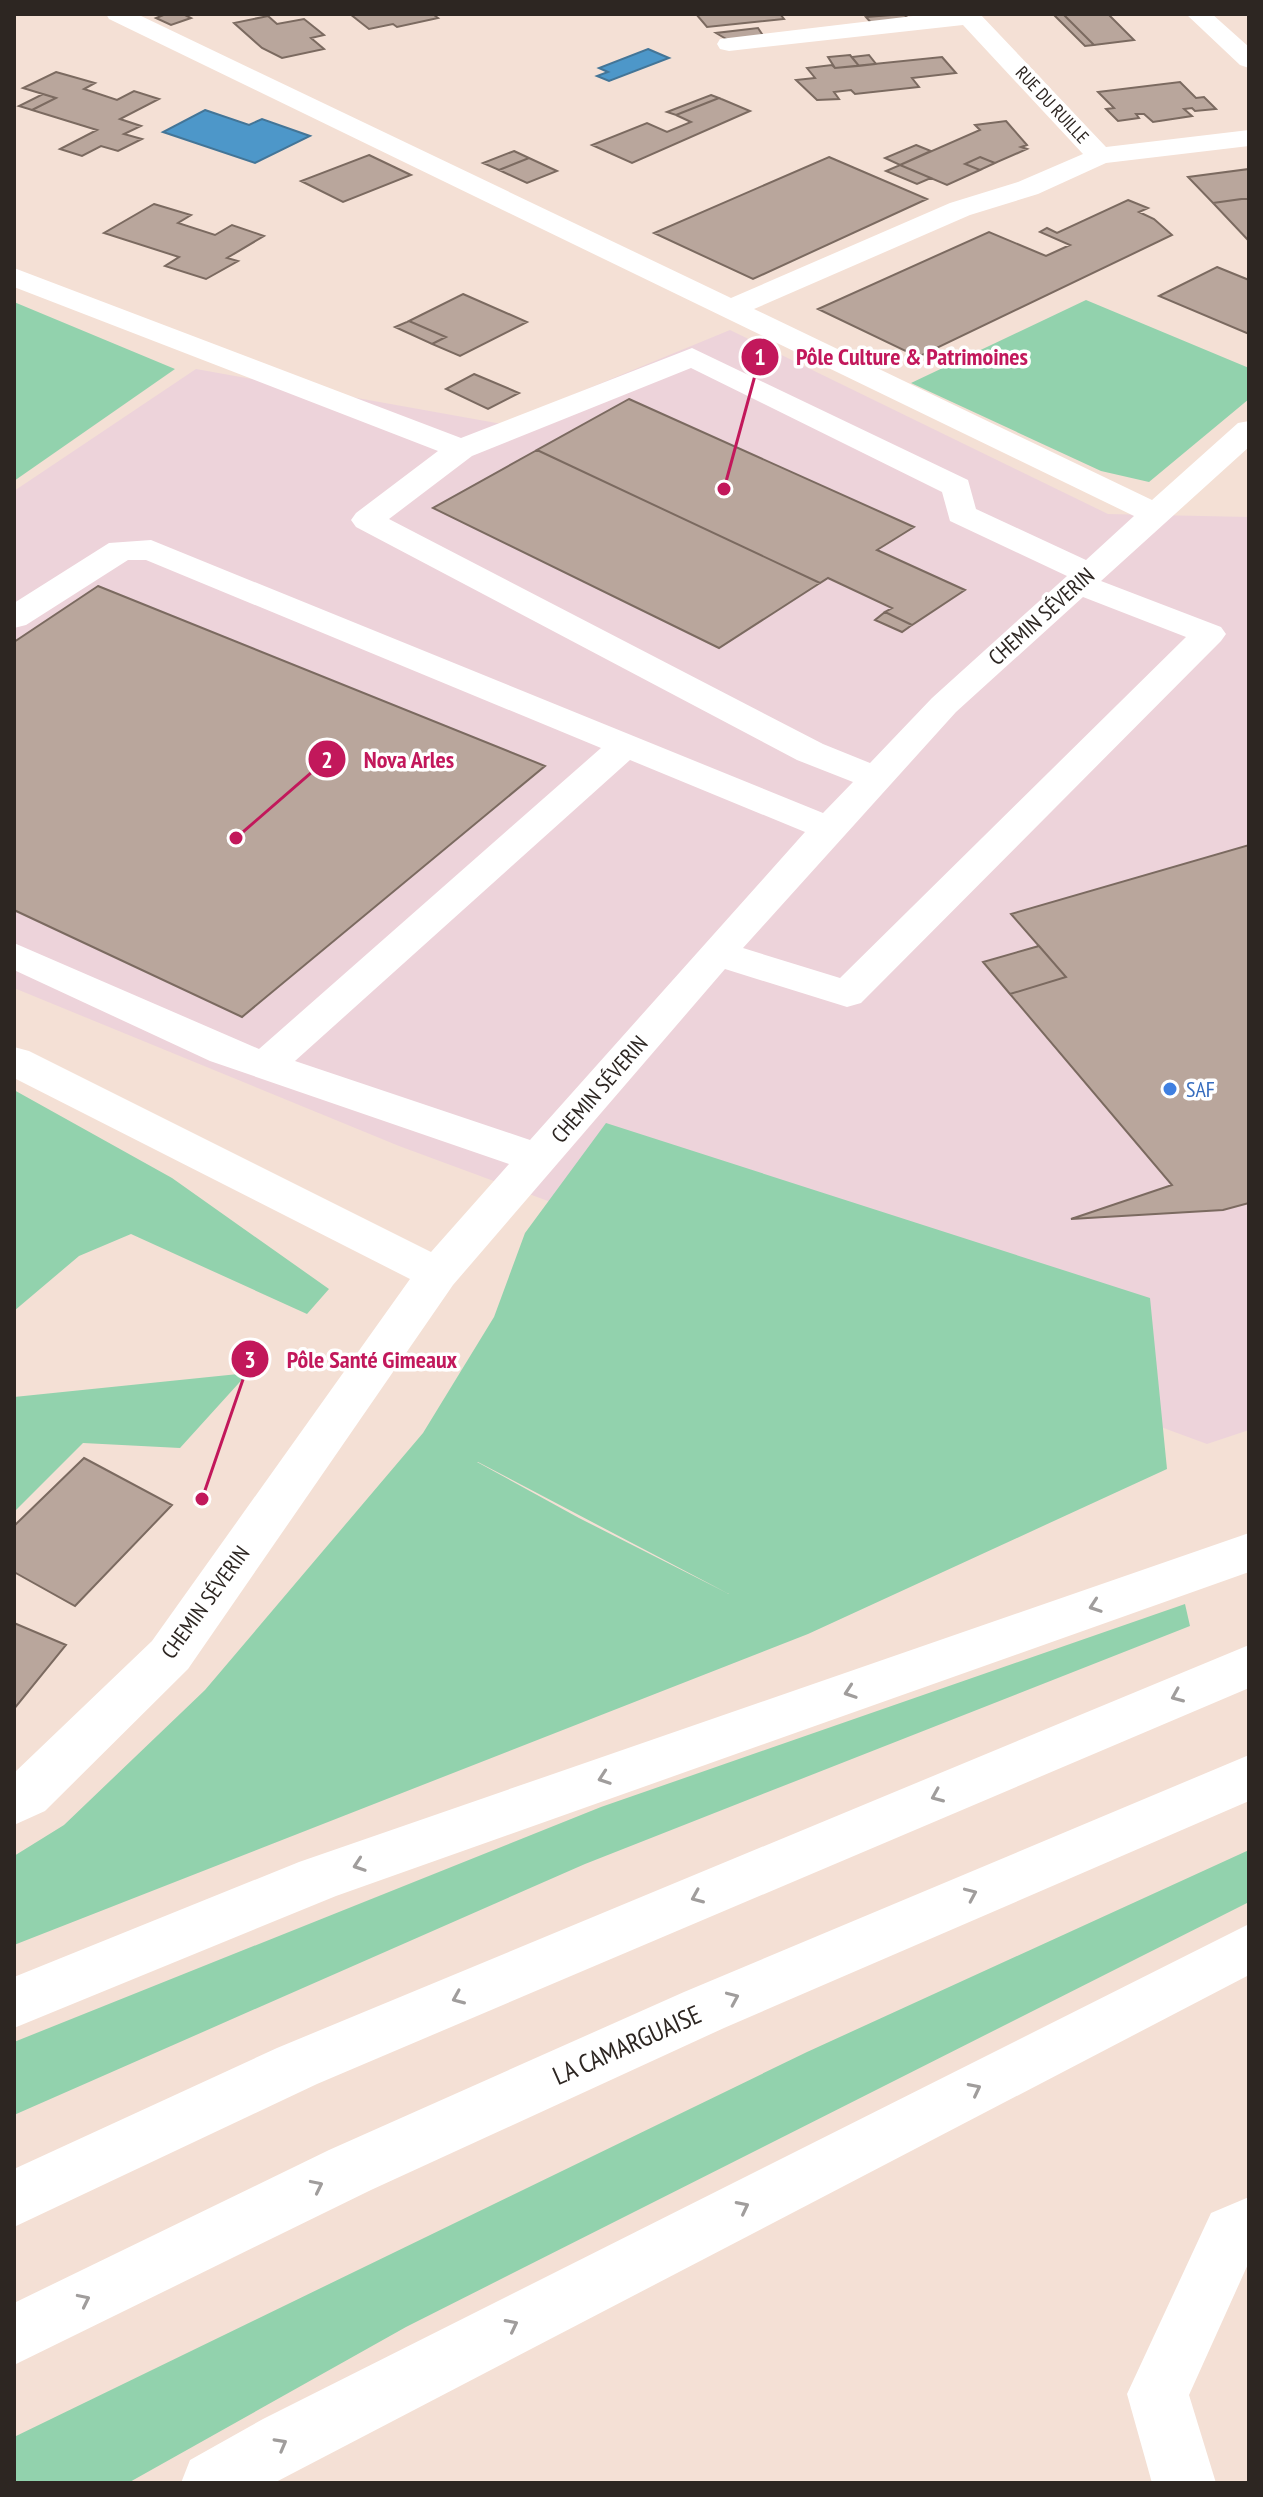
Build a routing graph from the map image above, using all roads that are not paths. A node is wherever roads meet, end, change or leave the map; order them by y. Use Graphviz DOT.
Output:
graph roads {
  1 [pos="118,14"];
  2 [pos="1198,14"];
  3 [pos="968,16"];
  4 [pos="729,44"];
  5 [pos="1249,60"];
  6 [pos="1249,138"];
  7 [pos="1100,156"];
  8 [pos="14,277"];
  9 [pos="728,310"];
  10 [pos="1249,430"];
  11 [pos="461,449"];
  12 [pos="1153,513"];
  13 [pos="1083,578"];
  14 [pos="14,618"];
  15 [pos="624,746"];
  16 [pos="876,778"];
  17 [pos="829,829"];
  18 [pos="717,953"];
  19 [pos="14,955"];
  20 [pos="14,1061"];
  21 [pos="265,1066"];
  22 [pos="538,1158"];
  23 [pos="437,1274"];
  24 [pos="1249,1552"];
  25 [pos="1249,1666"];
  26 [pos="1249,1777"];
  27 [pos="14,1803"];
  28 [pos="1249,1948"];
  29 [pos="14,2003"];
  30 [pos="14,2199"];
  31 [pos="1249,2226"];
  32 [pos="14,2335"];
  33 [pos="213,2483"];
  34 [pos="1184,2483"];
  1 -- 9 [label="main road"];
  2 -- 5 [label="main road"];
  3 -- 4 [label="main road"];
  3 -- 7 [label="main road, RUE DU RUILLE"];
  6 -- 7 [label="main road, RUE DU RUILLE"];
  7 -- 9 [label="main road"];
  8 -- 11 [label="main road"];
  9 -- 12 [label="main road"];
  10 -- 12 [label="main road, CHEMIN SÉVERIN"];
  11 -- 13 [label="main road"];
  11 -- 16 [label="main road"];
  12 -- 13 [label="main road, CHEMIN SÉVERIN"];
  13 -- 16 [label="main road, CHEMIN SÉVERIN"];
  13 -- 18 [label="main road"];
  14 -- 15 [label="main road"];
  15 -- 17 [label="main road"];
  15 -- 21 [label="main road"];
  16 -- 17 [label="main road, CHEMIN SÉVERIN"];
  17 -- 18 [label="main road, CHEMIN SÉVERIN"];
  18 -- 22 [label="main road, CHEMIN SÉVERIN"];
  19 -- 21 [label="main road"];
  20 -- 23 [label="main road"];
  21 -- 22 [label="main road"];
  22 -- 23 [label="main road, CHEMIN SÉVERIN"];
  23 -- 27 [label="main road, CHEMIN SÉVERIN"];
  24 -- 29 [label="main road, one-way"];
  25 -- 30 [label="main road, one-way"];
  32 -- 26 [label="main road, LA CAMARGUAISE, one-way"];
  33 -- 28 [label="main road, one-way"];
  31 -- 34 [label="main road"];
}
